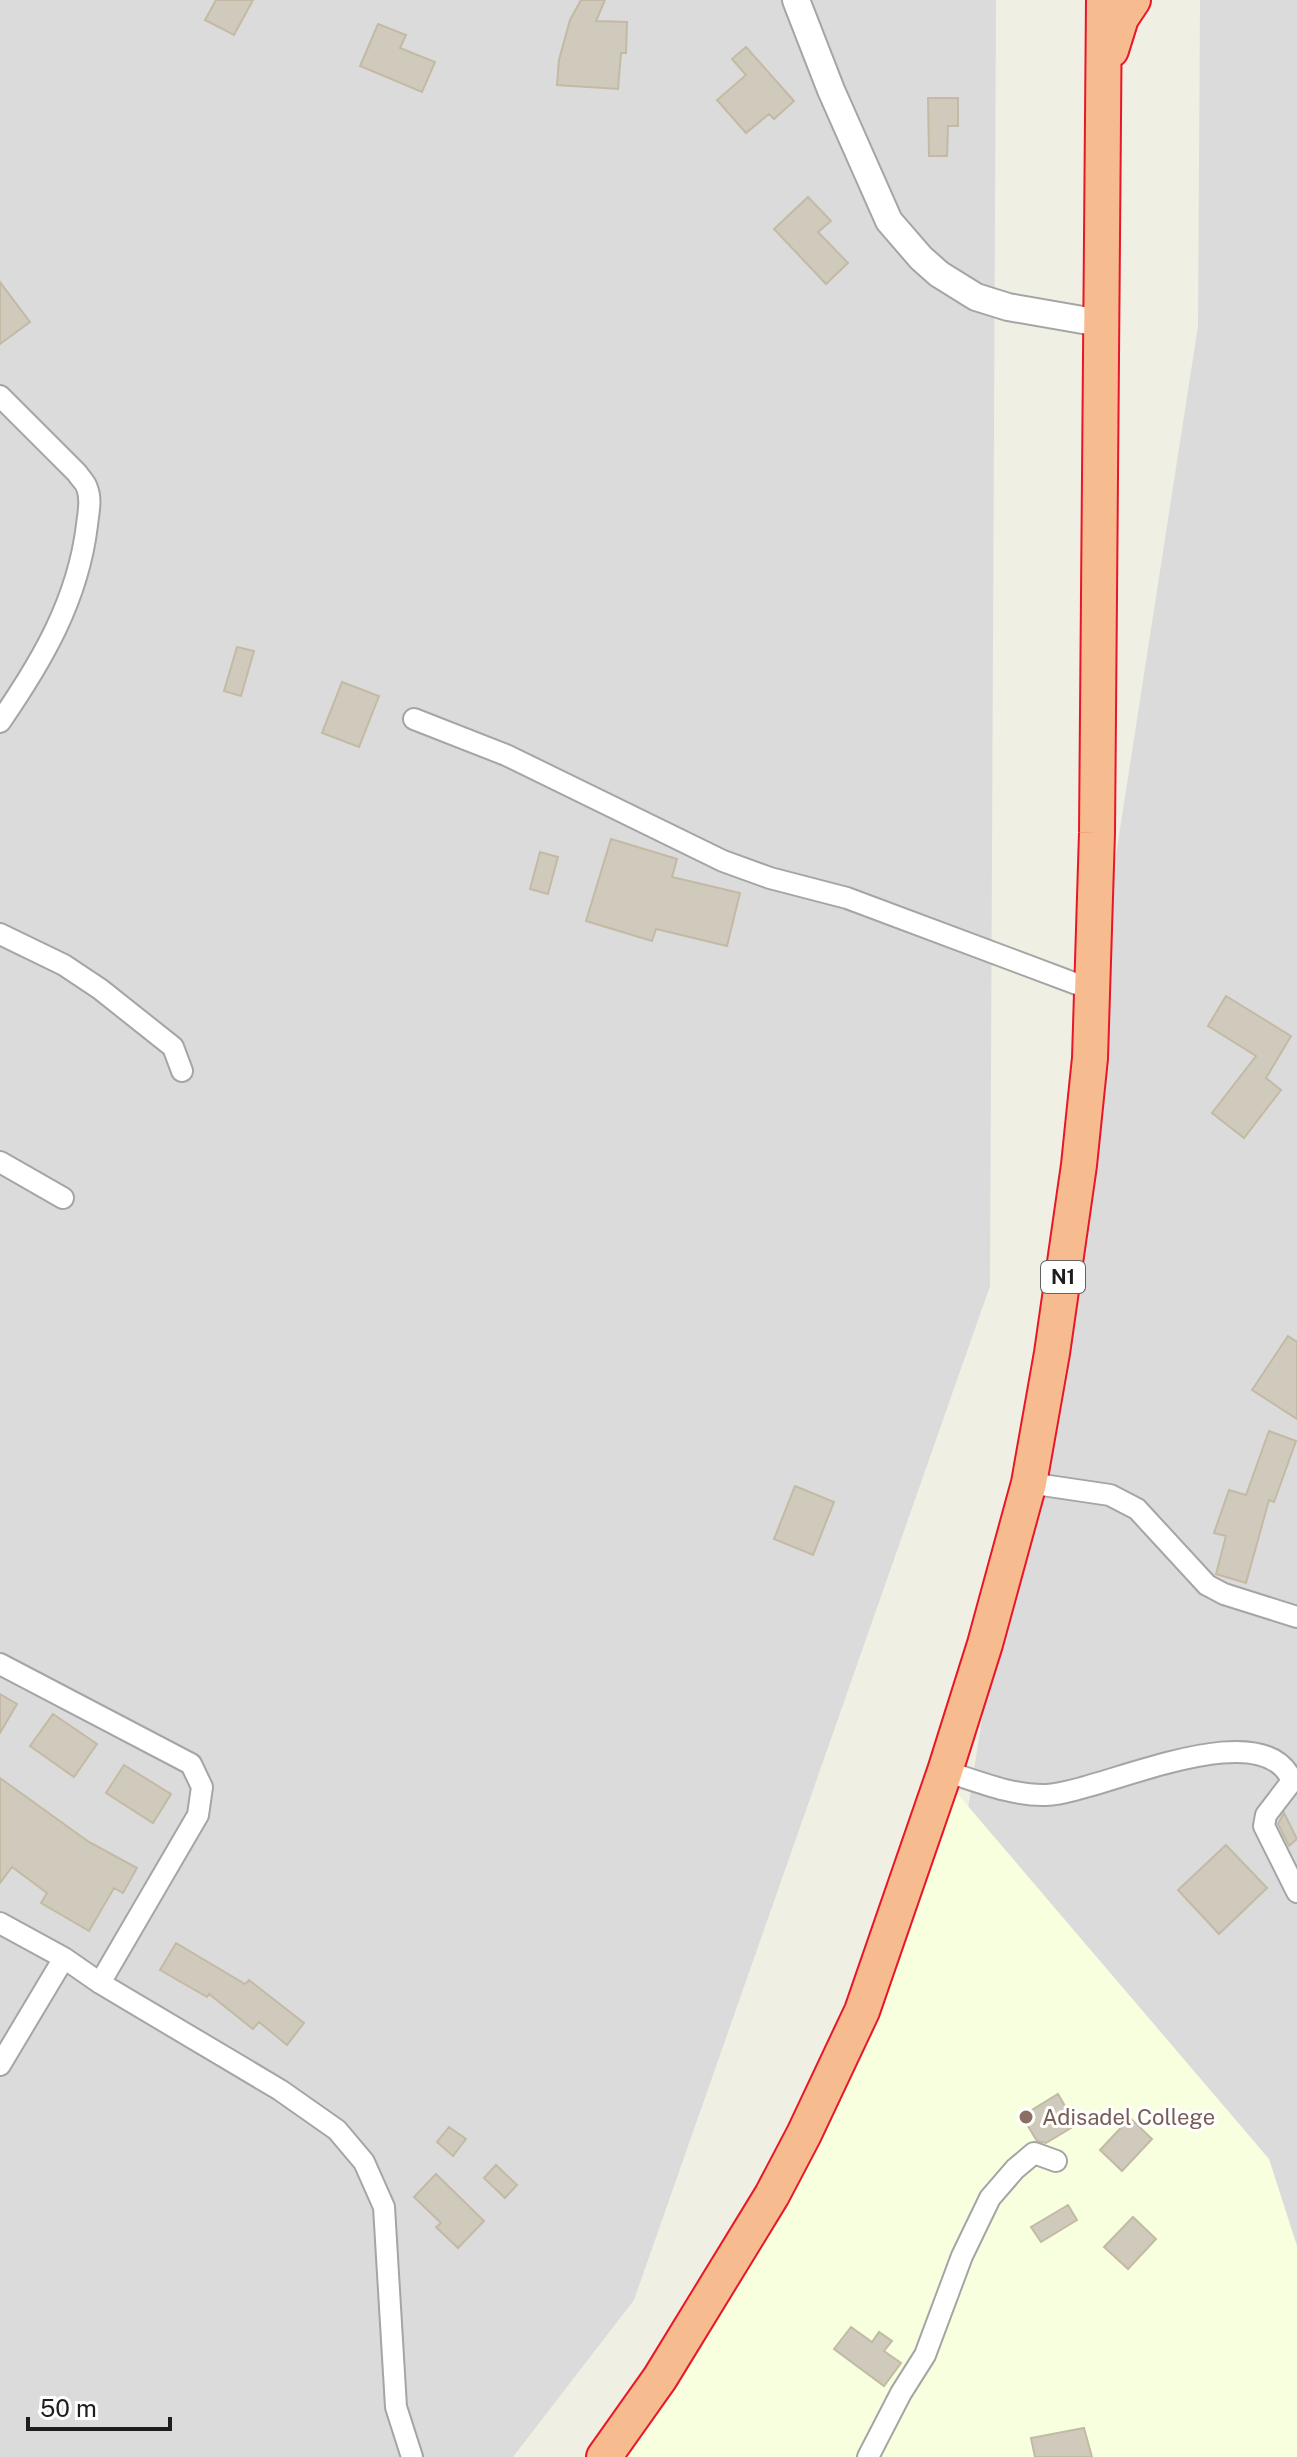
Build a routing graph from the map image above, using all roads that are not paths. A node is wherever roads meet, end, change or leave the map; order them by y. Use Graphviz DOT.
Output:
graph roads {
  1 [pos="796,0"];
  2 [pos="1104,0"];
  3 [pos="1133,0"];
  4 [pos="1105,69"];
  5 [pos="1100,323"];
  6 [pos="0,396"];
  7 [pos="414,719"];
  8 [pos="0,722"];
  9 [pos="0,934"];
  10 [pos="1090,989"];
  11 [pos="182,1071"];
  12 [pos="0,1162"];
  13 [pos="63,1198"];
  14 [pos="1029,1483"];
  15 [pos="1297,1617"];
  16 [pos="0,1664"];
  17 [pos="945,1771"];
  18 [pos="1297,1892"];
  19 [pos="0,1923"];
  20 [pos="64,1958"];
  21 [pos="100,1983"];
  22 [pos="0,2065"];
  23 [pos="1056,2161"];
  24 [pos="412,2457"];
  25 [pos="604,2457"];
  26 [pos="868,2457"];
  1 -- 5 [label="street"];
  2 -- 4 [label="highway, N1"];
  3 -- 4 [label="highway"];
  4 -- 5 [label="highway, N1"];
  5 -- 10 [label="highway, N1"];
  6 -- 8 [label="street"];
  7 -- 10 [label="street"];
  9 -- 11 [label="street"];
  10 -- 14 [label="highway, N1"];
  12 -- 13 [label="street"];
  14 -- 15 [label="street"];
  14 -- 17 [label="highway, N1"];
  16 -- 21 [label="street"];
  17 -- 18 [label="street"];
  17 -- 25 [label="highway, N1"];
  19 -- 20 [label="street"];
  20 -- 21 [label="street"];
  20 -- 22 [label="street"];
  21 -- 24 [label="street"];
  23 -- 26 [label="street"];
}
